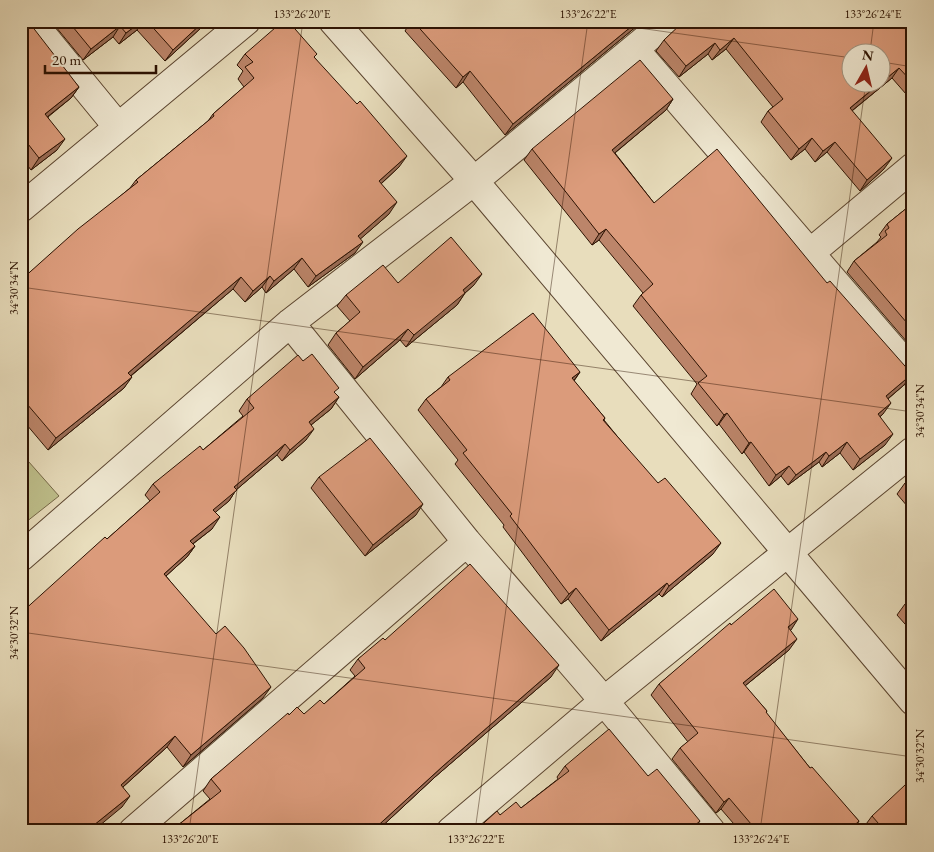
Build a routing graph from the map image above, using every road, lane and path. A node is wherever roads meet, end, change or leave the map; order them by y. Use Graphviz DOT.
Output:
graph roads {
  1 [pos="31,21"];
  2 [pos="246,21"];
  3 [pos="333,21"];
  4 [pos="668,21"];
  5 [pos="634,50"];
  6 [pos="118,126"];
  7 [pos="913,167"];
  8 [pos="474,181"];
  9 [pos="21,208"];
  10 [pos="810,253"];
  11 [pos="290,324"];
  12 [pos="913,373"];
  13 [pos="913,451"];
  14 [pos="467,542"];
  15 [pos="789,552"];
  16 [pos="21,557"];
  17 [pos="604,700"];
  18 [pos="913,702"];
  19 [pos="133,831"];
  20 [pos="451,831"];
  21 [pos="711,831"];
  1 -- 6 [label="street"];
  2 -- 6 [label="street"];
  3 -- 8 [label="street"];
  4 -- 5 [label="street"];
  5 -- 8 [label="street"];
  5 -- 10 [label="street"];
  6 -- 9 [label="street"];
  7 -- 10 [label="street"];
  8 -- 11 [label="street"];
  8 -- 15 [label="street"];
  10 -- 12 [label="street"];
  11 -- 14 [label="street"];
  11 -- 16 [label="street"];
  13 -- 15 [label="street"];
  14 -- 17 [label="street"];
  14 -- 19 [label="street"];
  15 -- 17 [label="street"];
  15 -- 18 [label="street"];
  17 -- 20 [label="street"];
  17 -- 21 [label="street"];
}
